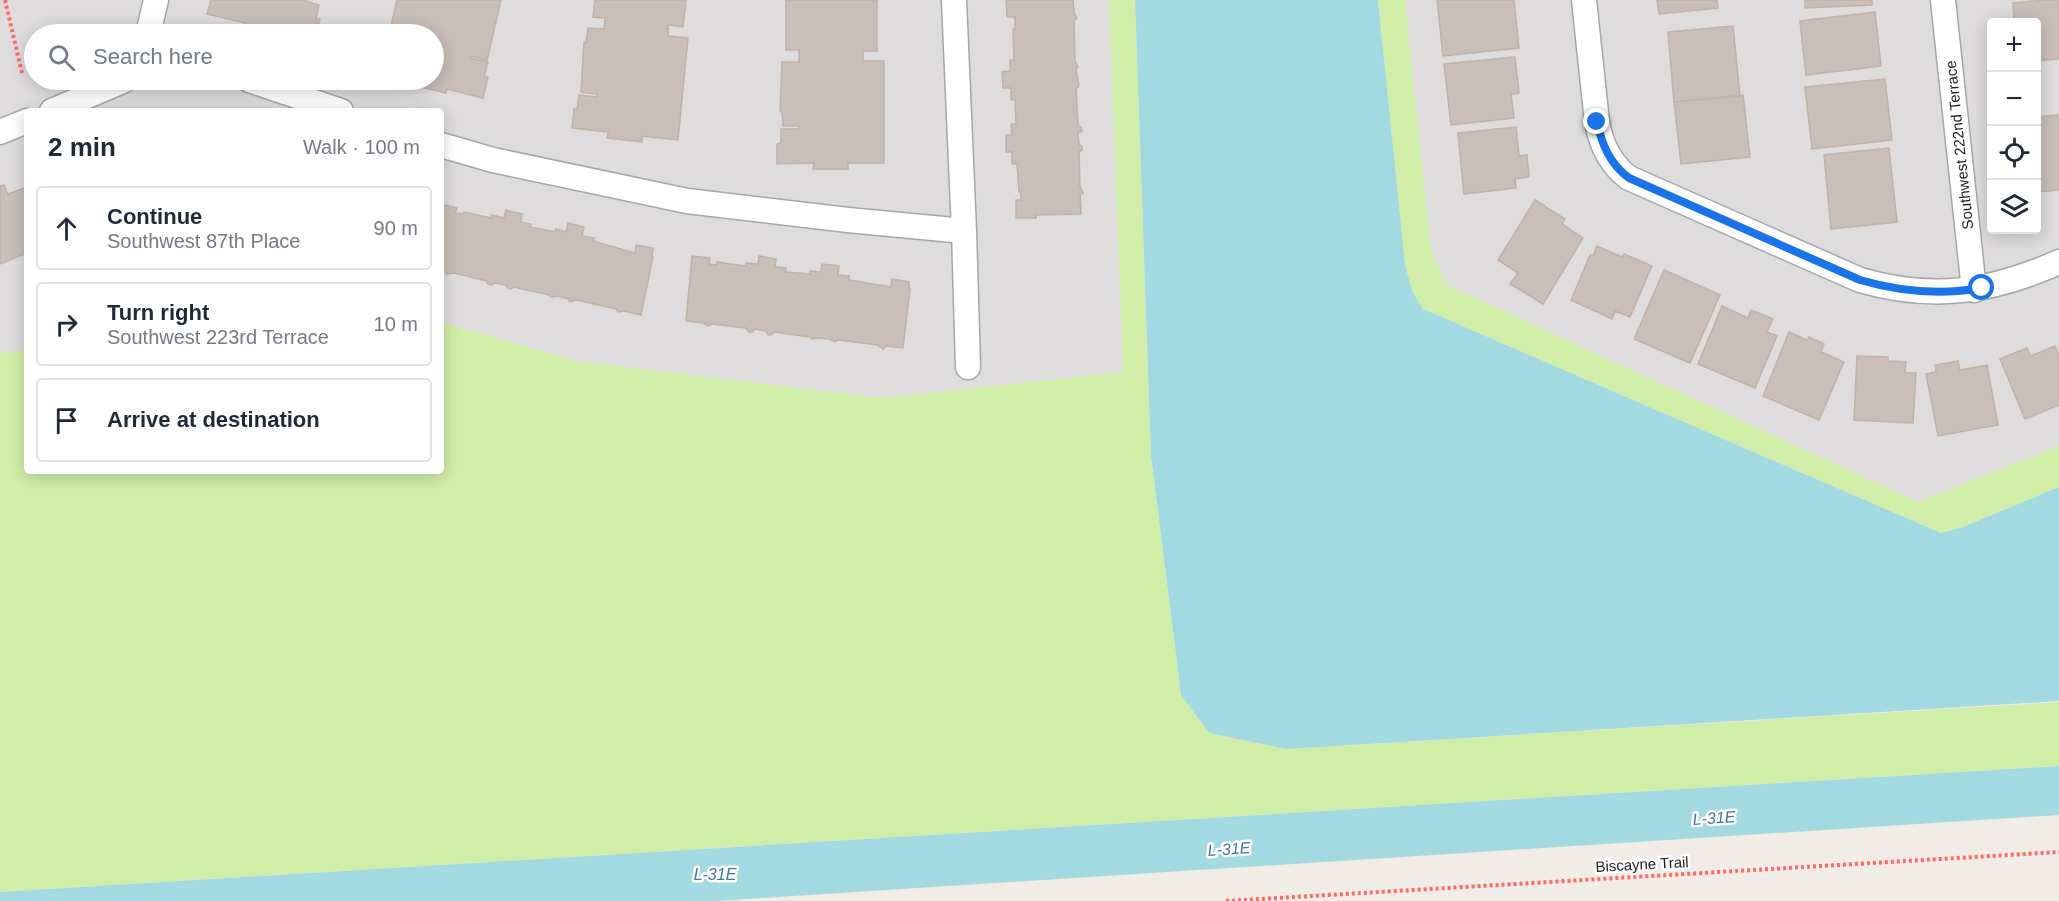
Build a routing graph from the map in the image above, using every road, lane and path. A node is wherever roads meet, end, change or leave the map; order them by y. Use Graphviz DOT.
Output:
graph roads {
  1 [pos="5,0"];
  2 [pos="156,0"];
  3 [pos="954,0"];
  4 [pos="1584,0"];
  5 [pos="1943,0"];
  6 [pos="150,24"];
  7 [pos="22,73"];
  8 [pos="101,90"];
  9 [pos="279,90"];
  10 [pos="59,108"];
  11 [pos="332,108"];
  12 [pos="24,122"];
  13 [pos="0,132"];
  14 [pos="444,146"];
  15 [pos="964,231"];
  16 [pos="2059,262"];
  17 [pos="1974,290"];
  18 [pos="968,367"];
  19 [pos="2059,852"];
  20 [pos="1226,901"];
  1 -- 7 [label="path"];
  2 -- 6 [label="street"];
  3 -- 15 [label="street"];
  4 -- 17 [label="street"];
  5 -- 17 [label="street, Southwest 222nd Terrace"];
  8 -- 10 [label="street"];
  9 -- 11 [label="street"];
  12 -- 13 [label="street"];
  14 -- 15 [label="street"];
  15 -- 18 [label="street"];
  16 -- 17 [label="street"];
  19 -- 20 [label="path, Biscayne Trail"];
}
